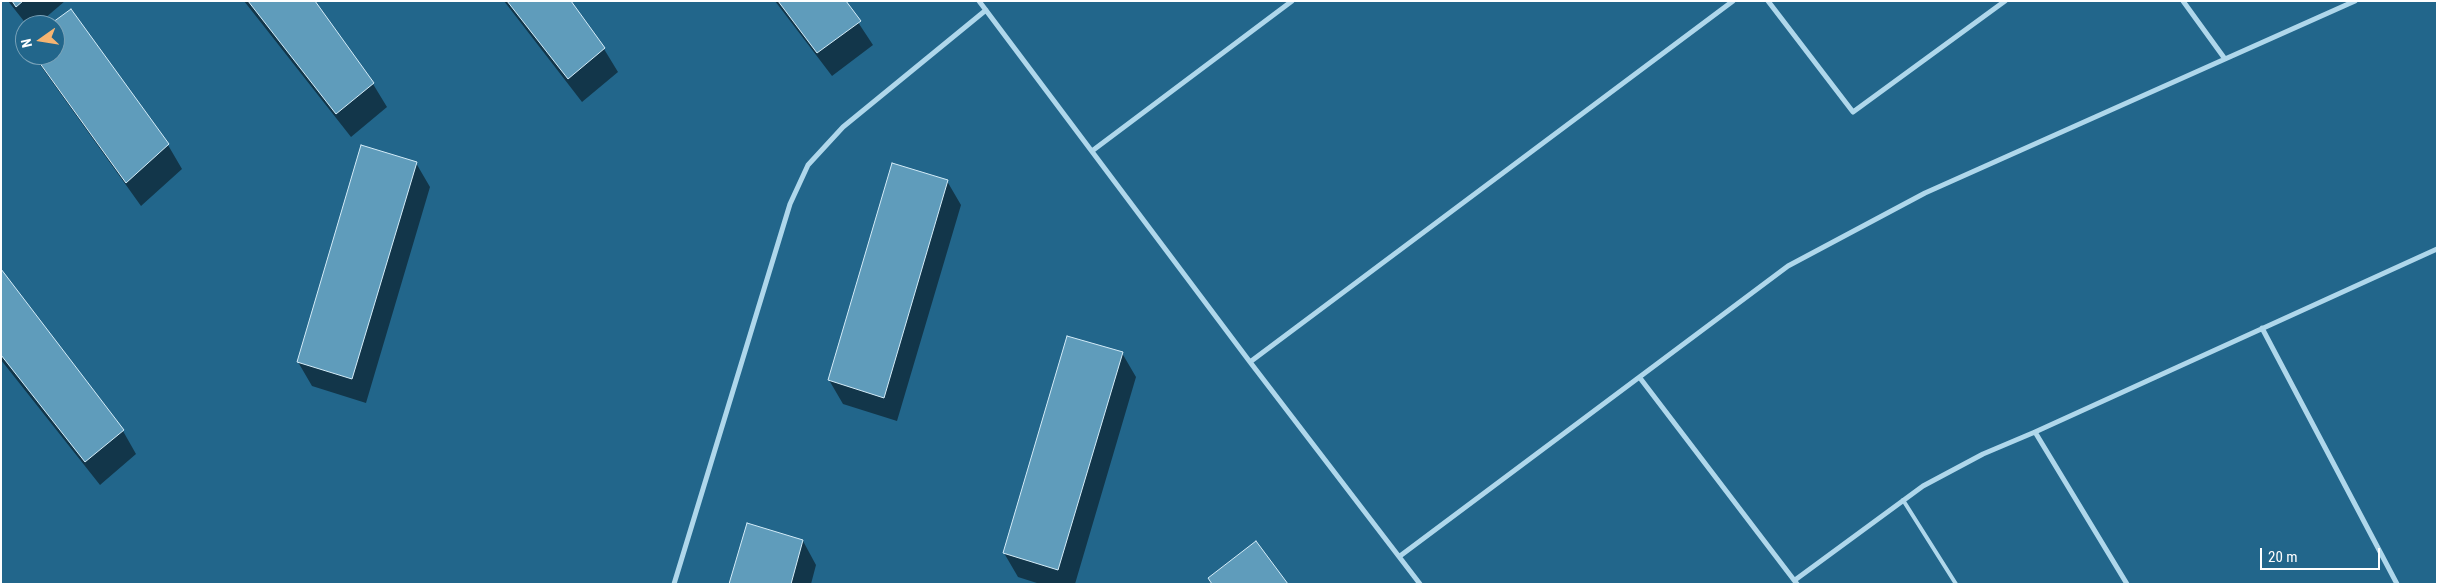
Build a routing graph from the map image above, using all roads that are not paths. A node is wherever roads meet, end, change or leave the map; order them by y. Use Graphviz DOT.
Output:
graph roads {
  1 [pos="979,1"];
  2 [pos="1292,1"];
  3 [pos="1733,1"];
  4 [pos="1768,1"];
  5 [pos="2005,1"];
  6 [pos="2183,1"];
  7 [pos="2355,1"];
  8 [pos="986,10"];
  9 [pos="2225,59"];
  10 [pos="1092,151"];
  11 [pos="2437,249"];
  12 [pos="2262,328"];
  13 [pos="1250,362"];
  14 [pos="1640,378"];
  15 [pos="2035,432"];
  16 [pos="1903,500"];
  17 [pos="1400,556"];
  18 [pos="1796,582"];
  19 [pos="674,584"];
  20 [pos="1420,584"];
  21 [pos="1956,584"];
  22 [pos="2127,584"];
  23 [pos="2397,584"];
  1 -- 8 [label="street"];
  2 -- 10 [label="street"];
  3 -- 13 [label="street"];
  4 -- 5 [label="street"];
  6 -- 9 [label="street"];
  7 -- 9 [label="street"];
  8 -- 10 [label="street"];
  8 -- 19 [label="street"];
  9 -- 14 [label="street"];
  10 -- 13 [label="street"];
  11 -- 12 [label="street"];
  12 -- 15 [label="street"];
  12 -- 23 [label="street"];
  13 -- 17 [label="street"];
  14 -- 17 [label="street"];
  14 -- 18 [label="street"];
  15 -- 16 [label="street"];
  15 -- 22 [label="street"];
  16 -- 18 [label="street"];
  16 -- 21 [label="lane"];
  17 -- 20 [label="street"];
}
